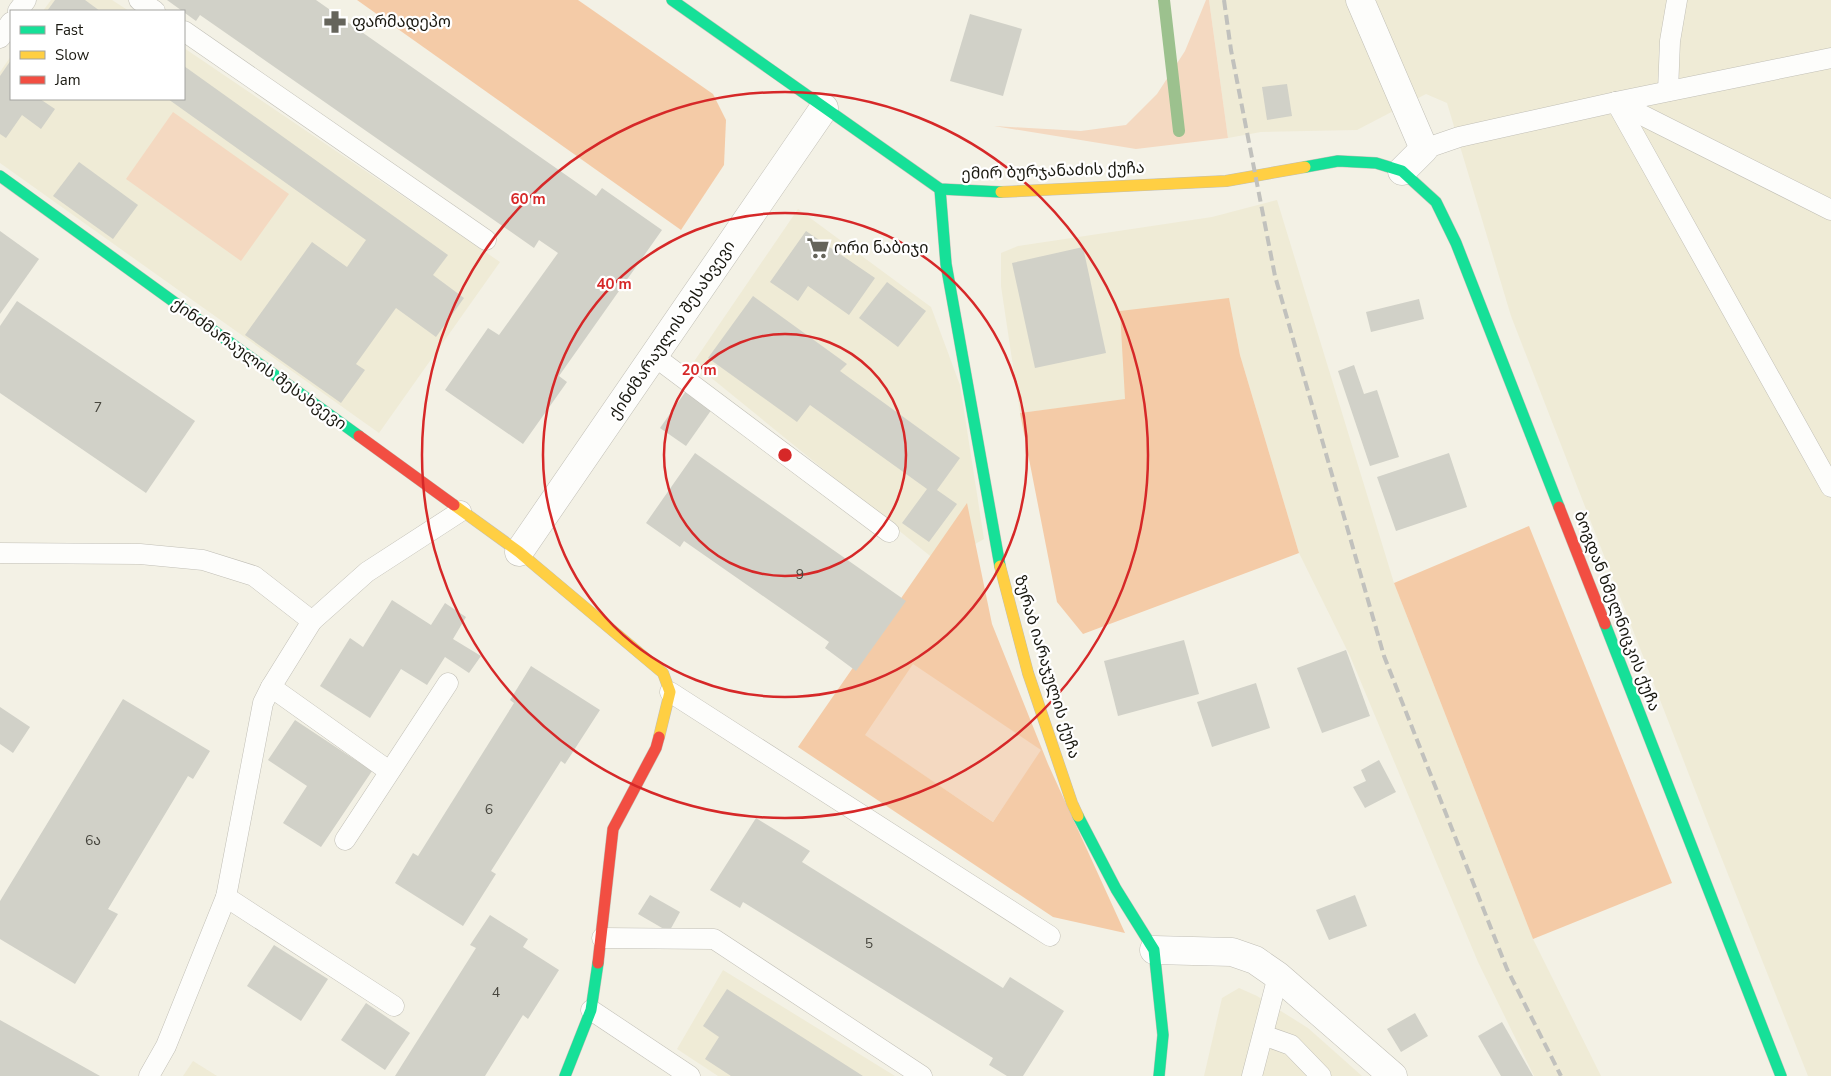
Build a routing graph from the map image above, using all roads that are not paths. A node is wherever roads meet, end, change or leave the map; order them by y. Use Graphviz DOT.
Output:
graph roads {
  1 [pos="139,0"];
  2 [pos="672,0"];
  3 [pos="1360,0"];
  4 [pos="1677,0"];
  5 [pos="154,10"];
  6 [pos="10,23"];
  7 [pos="185,32"];
  8 [pos="0,38"];
  9 [pos="1831,58"];
  10 [pos="1668,92"];
  11 [pos="1616,102"];
  12 [pos="824,108"];
  13 [pos="1424,149"];
  14 [pos="1402,171"];
  15 [pos="0,176"];
  16 [pos="940,189"];
  17 [pos="1831,210"];
  18 [pos="486,240"];
  19 [pos="654,356"];
  20 [pos="1831,487"];
  21 [pos="461,511"];
  22 [pos="889,532"];
  23 [pos="519,552"];
  24 [pos="0,553"];
  25 [pos="312,621"];
  26 [pos="448,683"];
  27 [pos="272,687"];
  28 [pos="670,692"];
  29 [pos="389,771"];
  30 [pos="345,840"];
  31 [pos="226,896"];
  32 [pos="1050,936"];
  33 [pos="602,938"];
  34 [pos="1154,950"];
  35 [pos="1278,976"];
  36 [pos="394,1006"];
  37 [pos="591,1010"];
  38 [pos="1263,1036"];
  39 [pos="149,1076"];
  40 [pos="564,1076"];
  41 [pos="690,1076"];
  42 [pos="922,1076"];
  43 [pos="1159,1076"];
  44 [pos="1252,1076"];
  45 [pos="1322,1076"];
  46 [pos="1394,1076"];
  47 [pos="1780,1076"];
  1 -- 5 [label="lane"];
  2 -- 12 [label="main road, ემირ ბურჯანაძის ქუჩა"];
  3 -- 13 [label="street"];
  4 -- 10 [label="lane"];
  6 -- 8 [label="lane"];
  7 -- 18 [label="lane"];
  9 -- 10 [label="lane"];
  10 -- 11 [label="lane"];
  11 -- 13 [label="lane"];
  11 -- 17 [label="lane"];
  11 -- 20 [label="lane"];
  12 -- 16 [label="main road, ემირ ბურჯანაძის ქუჩა"];
  12 -- 19 [label="street, ქინძმარაულის შესახვევი"];
  13 -- 14 [label="street"];
  14 -- 16 [label="main road, ემირ ბურჯანაძის ქუჩა"];
  14 -- 47 [label="main road, ბოგდან ხმელნიცკის ქუჩა"];
  15 -- 21 [label="main road, ქინძმარაულის შესახვევი"];
  16 -- 34 [label="main road, ზურაბ იარაჯულის ქუჩა"];
  19 -- 22 [label="lane"];
  19 -- 23 [label="street, ქინძმარაულის შესახვევი"];
  21 -- 23 [label="main road, ქინძმარაულის შესახვევი"];
  21 -- 25 [label="lane"];
  23 -- 28 [label="main road, ქინძმარაულის შესახვევი"];
  24 -- 25 [label="lane"];
  25 -- 27 [label="lane"];
  26 -- 29 [label="lane"];
  27 -- 29 [label="lane"];
  27 -- 31 [label="lane"];
  28 -- 32 [label="lane"];
  28 -- 33 [label="main road"];
  29 -- 30 [label="lane"];
  31 -- 36 [label="lane"];
  31 -- 39 [label="lane"];
  33 -- 37 [label="main road"];
  33 -- 42 [label="lane"];
  34 -- 35 [label="street"];
  34 -- 43 [label="main road, ზურაბ იარაჯულის ქუჩა"];
  35 -- 38 [label="lane"];
  35 -- 46 [label="street"];
  37 -- 40 [label="main road"];
  37 -- 41 [label="lane"];
  38 -- 44 [label="lane"];
  38 -- 45 [label="lane"];
}
